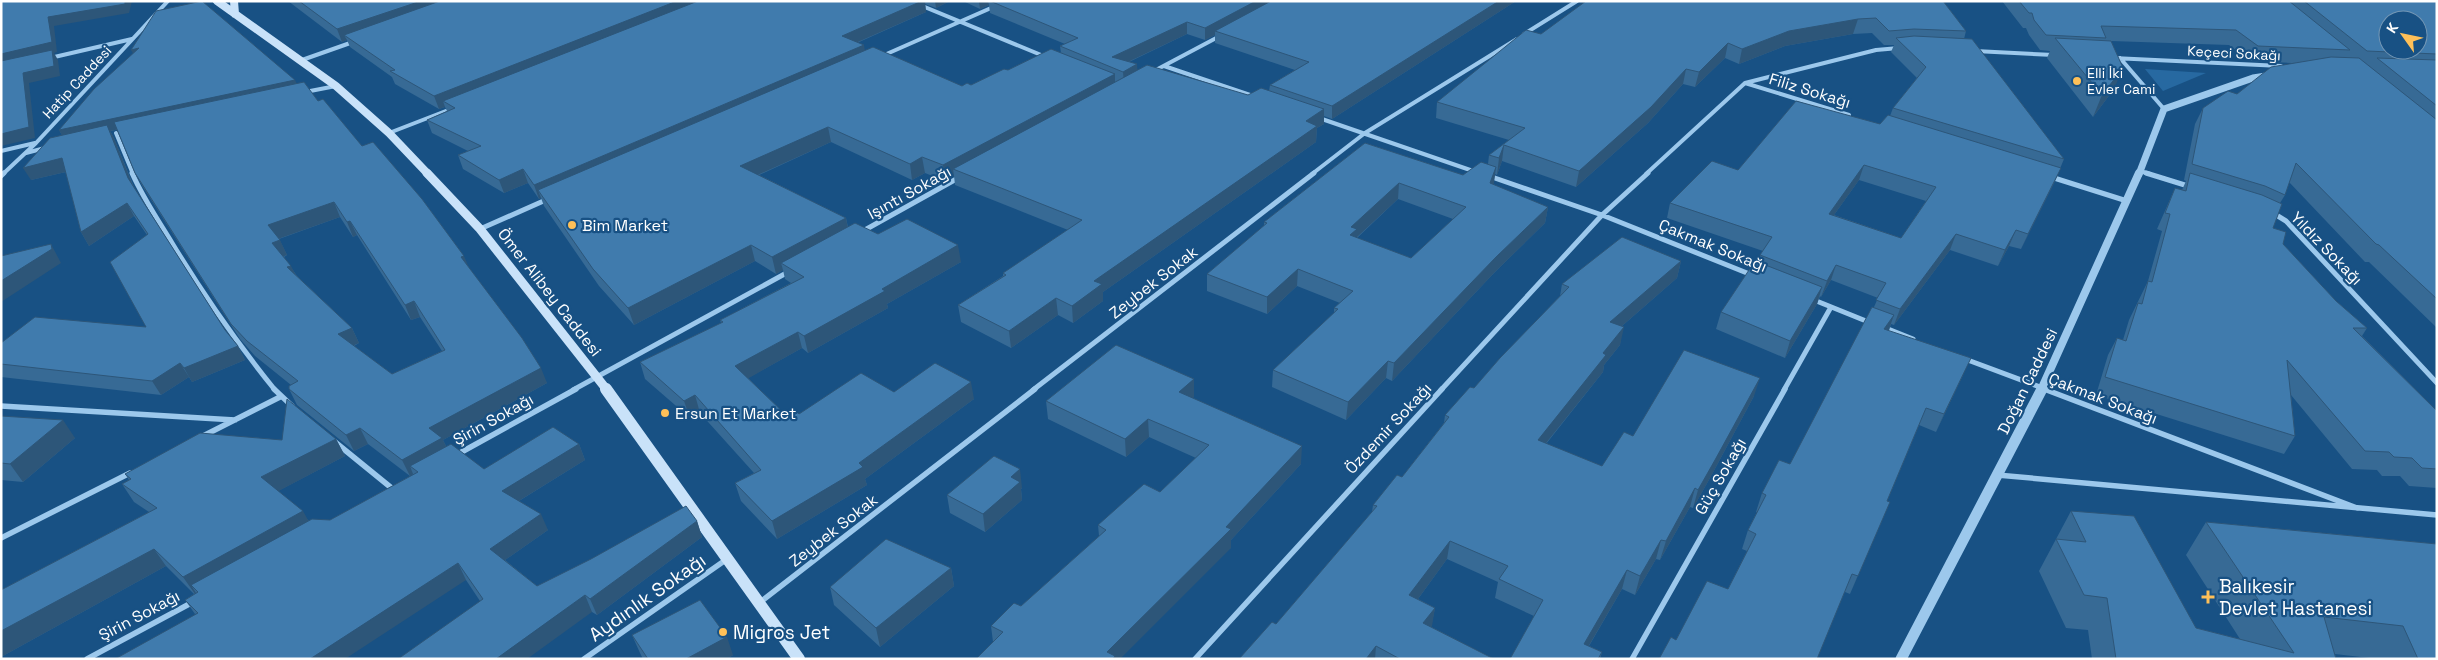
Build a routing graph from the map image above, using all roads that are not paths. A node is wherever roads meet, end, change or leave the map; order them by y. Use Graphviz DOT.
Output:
graph roads {
  1 [pos="168,1"];
  2 [pos="217,1"];
  3 [pos="234,1"];
  4 [pos="910,1"];
  5 [pos="1007,1"];
  6 [pos="1577,1"];
  7 [pos="236,14"];
  8 [pos="960,22"];
  9 [pos="1225,34"];
  10 [pos="132,39"];
  11 [pos="361,39"];
  12 [pos="1908,47"];
  13 [pos="1966,50"];
  14 [pos="2062,55"];
  15 [pos="878,57"];
  16 [pos="48,58"];
  17 [pos="1048,58"];
  18 [pos="2110,58"];
  19 [pos="2120,58"];
  20 [pos="302,60"];
  21 [pos="1164,66"];
  22 [pos="2290,70"];
  23 [pos="1148,75"];
  24 [pos="1744,83"];
  25 [pos="336,86"];
  26 [pos="296,94"];
  27 [pos="1265,100"];
  28 [pos="458,106"];
  29 [pos="2164,109"];
  30 [pos="1310,115"];
  31 [pos="1859,118"];
  32 [pos="126,131"];
  33 [pos="116,133"];
  34 [pos="389,133"];
  35 [pos="1365,133"];
  36 [pos="107,135"];
  37 [pos="36,143"];
  38 [pos="53,147"];
  39 [pos="1,152"];
  40 [pos="26,152"];
  41 [pos="2140,171"];
  42 [pos="966,174"];
  43 [pos="2041,174"];
  44 [pos="1,176"];
  45 [pos="2193,187"];
  46 [pos="552,198"];
  47 [pos="2127,201"];
  48 [pos="2263,210"];
  49 [pos="1602,215"];
  50 [pos="480,229"];
  51 [pos="854,236"];
  52 [pos="793,270"];
  53 [pos="1758,278"];
  54 [pos="1804,296"];
  55 [pos="1832,307"];
  56 [pos="1923,343"];
  57 [pos="1959,357"];
  58 [pos="598,377"];
  59 [pos="2437,383"];
  60 [pos="2042,389"];
  61 [pos="280,397"];
  62 [pos="1,406"];
  63 [pos="295,409"];
  64 [pos="236,420"];
  65 [pos="332,439"];
  66 [pos="192,442"];
  67 [pos="453,457"];
  68 [pos="140,468"];
  69 [pos="1997,475"];
  70 [pos="402,485"];
  71 [pos="394,490"];
  72 [pos="386,494"];
  73 [pos="2357,508"];
  74 [pos="2437,515"];
  75 [pos="1,538"];
  76 [pos="727,559"];
  77 [pos="196,600"];
  78 [pos="759,603"];
  79 [pos="87,659"];
  80 [pos="584,659"];
  81 [pos="799,659"];
  82 [pos="1195,659"];
  83 [pos="1632,659"];
  84 [pos="1901,659"];
  1 -- 10 [label="street, Hatip Caddesi"];
  2 -- 7 [label="main road, Ömer Alibey Caddesi"];
  3 -- 7 [label="main road"];
  4 -- 8 [label="street"];
  5 -- 8 [label="street"];
  6 -- 35 [label="street, Zeybek Sokak"];
  7 -- 20 [label="main road, Ömer Alibey Caddesi"];
  8 -- 15 [label="street"];
  8 -- 17 [label="street"];
  9 -- 21 [label="street"];
  10 -- 16 [label="street"];
  10 -- 37 [label="street, Hatip Caddesi"];
  11 -- 20 [label="street"];
  12 -- 24 [label="street"];
  13 -- 14 [label="street"];
  18 -- 19 [label="street, Keçeci Sokağı"];
  19 -- 22 [label="street, Keçeci Sokağı"];
  19 -- 29 [label="street"];
  20 -- 25 [label="main road, Ömer Alibey Caddesi"];
  21 -- 23 [label="street"];
  21 -- 27 [label="street"];
  22 -- 29 [label="street"];
  24 -- 31 [label="street, Filiz Sokağı"];
  24 -- 49 [label="street, Özdemir Sokağı"];
  25 -- 26 [label="street"];
  25 -- 34 [label="main road, Ömer Alibey Caddesi"];
  28 -- 34 [label="street"];
  29 -- 41 [label="street, Doğan Caddesi"];
  30 -- 35 [label="street, Çakmak Sokağı"];
  32 -- 33 [label="street"];
  33 -- 36 [label="street"];
  33 -- 61 [label="street"];
  34 -- 50 [label="main road, Ömer Alibey Caddesi"];
  35 -- 49 [label="street, Çakmak Sokağı"];
  35 -- 78 [label="street, Zeybek Sokak"];
  37 -- 39 [label="street"];
  37 -- 40 [label="street, Hatip Caddesi"];
  38 -- 40 [label="street"];
  40 -- 44 [label="street, Hatip Caddesi"];
  41 -- 45 [label="street"];
  41 -- 47 [label="street, Doğan Caddesi"];
  42 -- 51 [label="street, Işıntı Sokağı"];
  43 -- 47 [label="street"];
  46 -- 50 [label="street"];
  47 -- 60 [label="street, Doğan Caddesi"];
  48 -- 59 [label="street, Yıldız Sokağı"];
  49 -- 53 [label="street, Çakmak Sokağı"];
  49 -- 82 [label="street, Özdemir Sokağı"];
  50 -- 58 [label="main road, Ömer Alibey Caddesi"];
  52 -- 58 [label="street"];
  54 -- 55 [label="street"];
  55 -- 56 [label="street"];
  55 -- 83 [label="street, Güç Sokağı"];
  57 -- 60 [label="street, Çakmak Sokağı"];
  58 -- 67 [label="street, Şirin Sokağı"];
  58 -- 76 [label="main road, Ömer Alibey Caddesi"];
  60 -- 69 [label="street, Doğan Caddesi"];
  60 -- 73 [label="street, Çakmak Sokağı"];
  61 -- 63 [label="street"];
  61 -- 64 [label="street"];
  62 -- 64 [label="street"];
  64 -- 66 [label="street"];
  65 -- 71 [label="street"];
  68 -- 75 [label="street"];
  69 -- 73 [label="street, Çakmak Sokağı"];
  69 -- 84 [label="street, Doğan Caddesi"];
  70 -- 71 [label="street"];
  71 -- 72 [label="street"];
  73 -- 74 [label="street, Çakmak Sokağı"];
  76 -- 78 [label="main road, Ömer Alibey Caddesi"];
  76 -- 80 [label="street, Aydınlık Sokağı"];
  77 -- 79 [label="street, Şirin Sokağı"];
  78 -- 81 [label="main road, Ömer Alibey Caddesi"];
}
